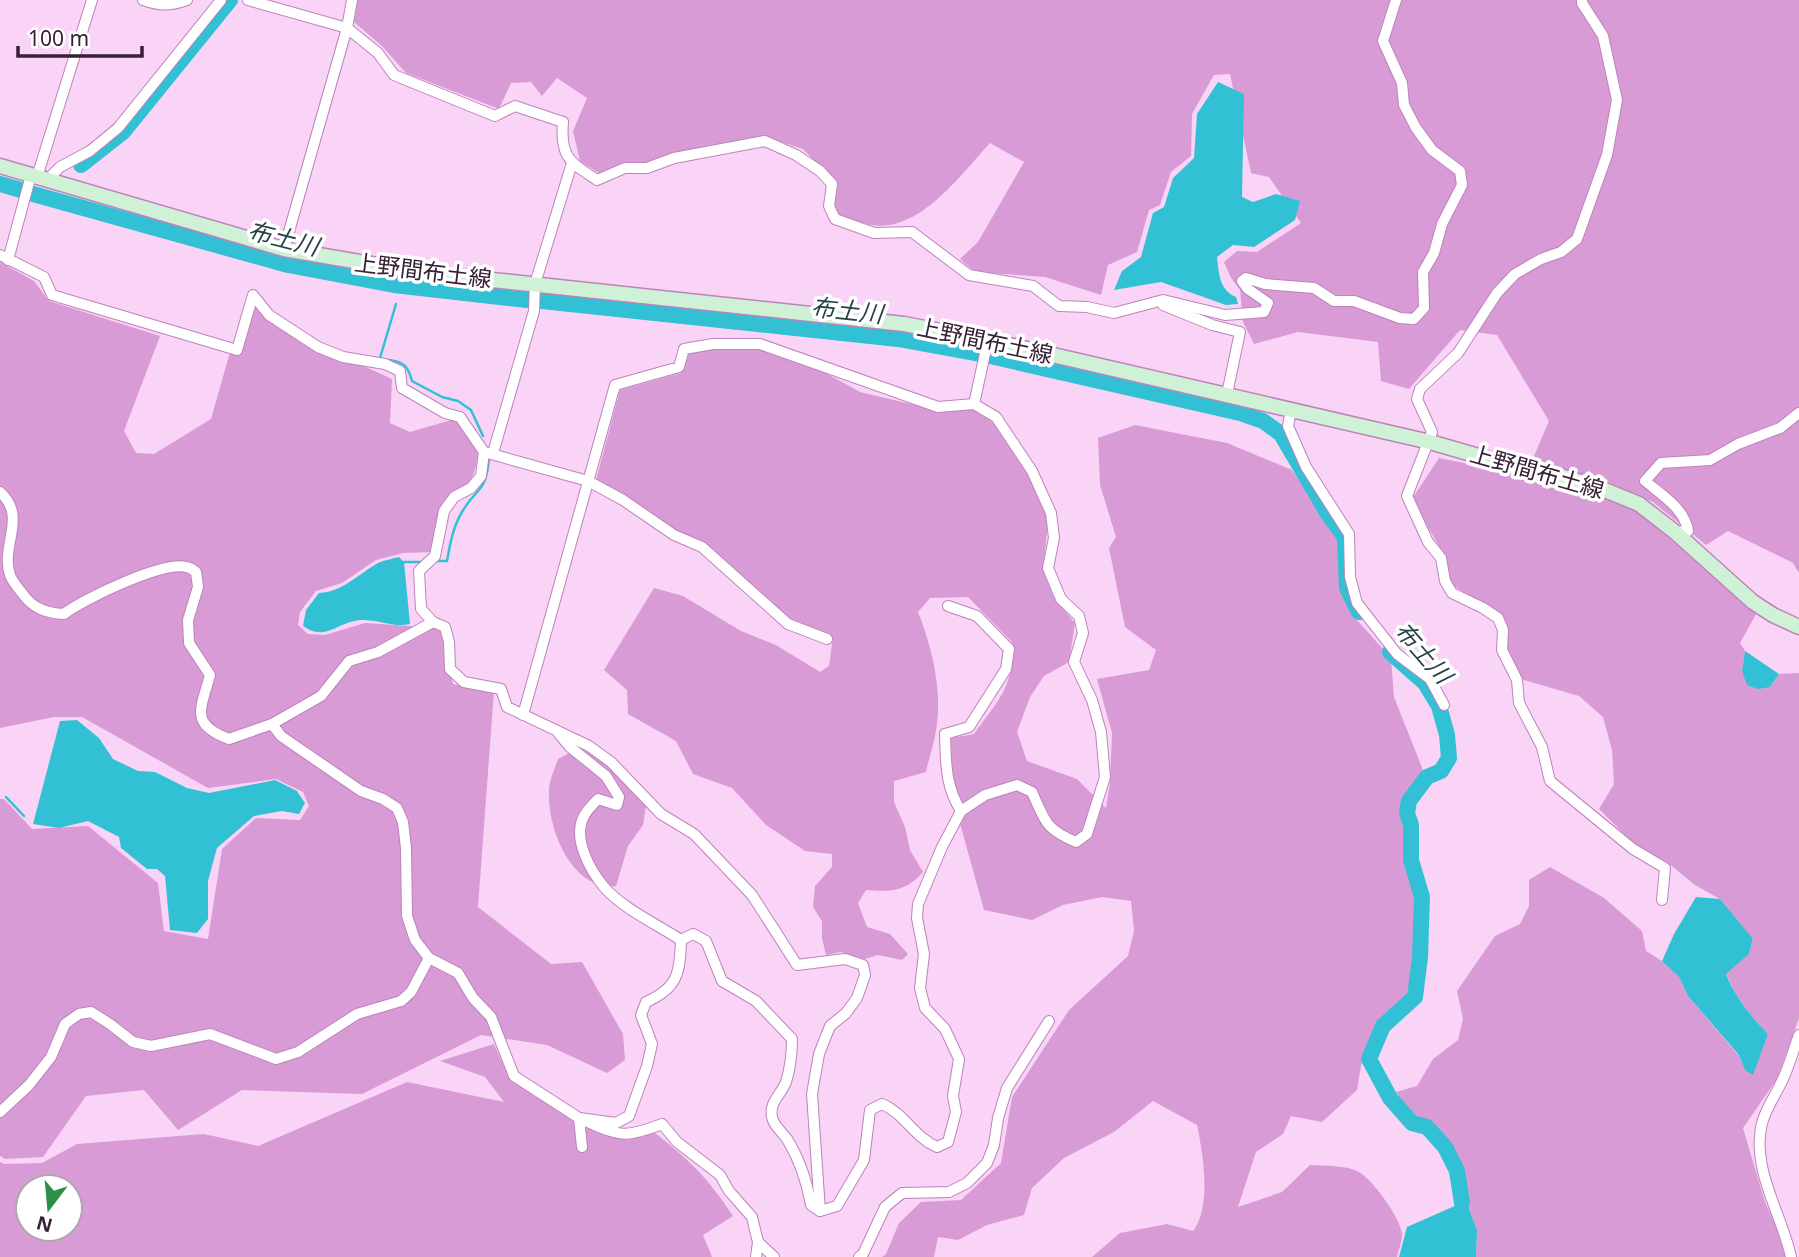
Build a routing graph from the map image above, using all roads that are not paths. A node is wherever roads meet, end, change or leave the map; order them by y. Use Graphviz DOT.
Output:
graph roads {
  1 [pos="92,0"];
  2 [pos="143,0"];
  3 [pos="187,0"];
  4 [pos="221,0"];
  5 [pos="248,0"];
  6 [pos="352,0"];
  7 [pos="1396,0"];
  8 [pos="1582,0"];
  9 [pos="347,28"];
  10 [pos="572,163"];
  11 [pos="0,166"];
  12 [pos="38,178"];
  13 [pos="284,249"];
  14 [pos="4,258"];
  15 [pos="535,284"];
  16 [pos="1149,305"];
  17 [pos="988,340"];
  18 [pos="1227,394"];
  19 [pos="974,404"];
  20 [pos="1291,409"];
  21 [pos="1799,413"];
  22 [pos="1430,442"];
  23 [pos="489,453"];
  24 [pos="587,481"];
  25 [pos="0,492"];
  26 [pos="1675,532"];
  27 [pos="948,606"];
  28 [pos="433,622"];
  29 [pos="1799,627"];
  30 [pos="827,639"];
  31 [pos="1444,705"];
  32 [pos="523,715"];
  33 [pos="272,724"];
  34 [pos="557,731"];
  35 [pos="961,811"];
  36 [pos="1662,900"];
  37 [pos="681,940"];
  38 [pos="429,958"];
  39 [pos="1049,1021"];
  40 [pos="1799,1035"];
  41 [pos="0,1112"];
  42 [pos="579,1118"];
  43 [pos="582,1147"];
  44 [pos="820,1211"];
  45 [pos="758,1242"];
  46 [pos="757,1257"];
  47 [pos="774,1257"];
  48 [pos="859,1257"];
  49 [pos="1791,1257"];
  1 -- 12 [label="street"];
  2 -- 3 [label="street"];
  4 -- 12 [label="street"];
  5 -- 9 [label="street"];
  6 -- 9 [label="street"];
  7 -- 16 [label="street"];
  8 -- 22 [label="street"];
  9 -- 10 [label="street"];
  9 -- 13 [label="street"];
  10 -- 15 [label="street"];
  10 -- 16 [label="street"];
  11 -- 12 [label="main road, 上野間布土線"];
  12 -- 13 [label="main road, 上野間布土線"];
  12 -- 14 [label="street"];
  13 -- 15 [label="main road, 上野間布土線"];
  14 -- 23 [label="street"];
  15 -- 17 [label="main road, 上野間布土線"];
  15 -- 23 [label="street"];
  16 -- 18 [label="street"];
  17 -- 18 [label="main road, 上野間布土線"];
  17 -- 19 [label="street"];
  18 -- 20 [label="main road, 上野間布土線"];
  19 -- 24 [label="street"];
  19 -- 35 [label="street"];
  20 -- 22 [label="main road, 上野間布土線"];
  20 -- 31 [label="street"];
  21 -- 26 [label="street"];
  22 -- 26 [label="main road, 上野間布土線"];
  22 -- 36 [label="street"];
  23 -- 24 [label="street"];
  23 -- 28 [label="street"];
  24 -- 30 [label="street"];
  24 -- 32 [label="street"];
  25 -- 33 [label="street"];
  26 -- 29 [label="main road, 上野間布土線"];
  27 -- 35 [label="street"];
  28 -- 32 [label="street"];
  28 -- 33 [label="street"];
  32 -- 34 [label="street"];
  33 -- 38 [label="street"];
  34 -- 37 [label="street"];
  34 -- 44 [label="street"];
  35 -- 44 [label="street"];
  37 -- 42 [label="street"];
  37 -- 44 [label="street"];
  38 -- 41 [label="street"];
  38 -- 42 [label="street"];
  39 -- 48 [label="street"];
  40 -- 49 [label="street"];
  42 -- 43 [label="street"];
  42 -- 45 [label="street"];
  45 -- 46 [label="street"];
  45 -- 47 [label="street"];
}
